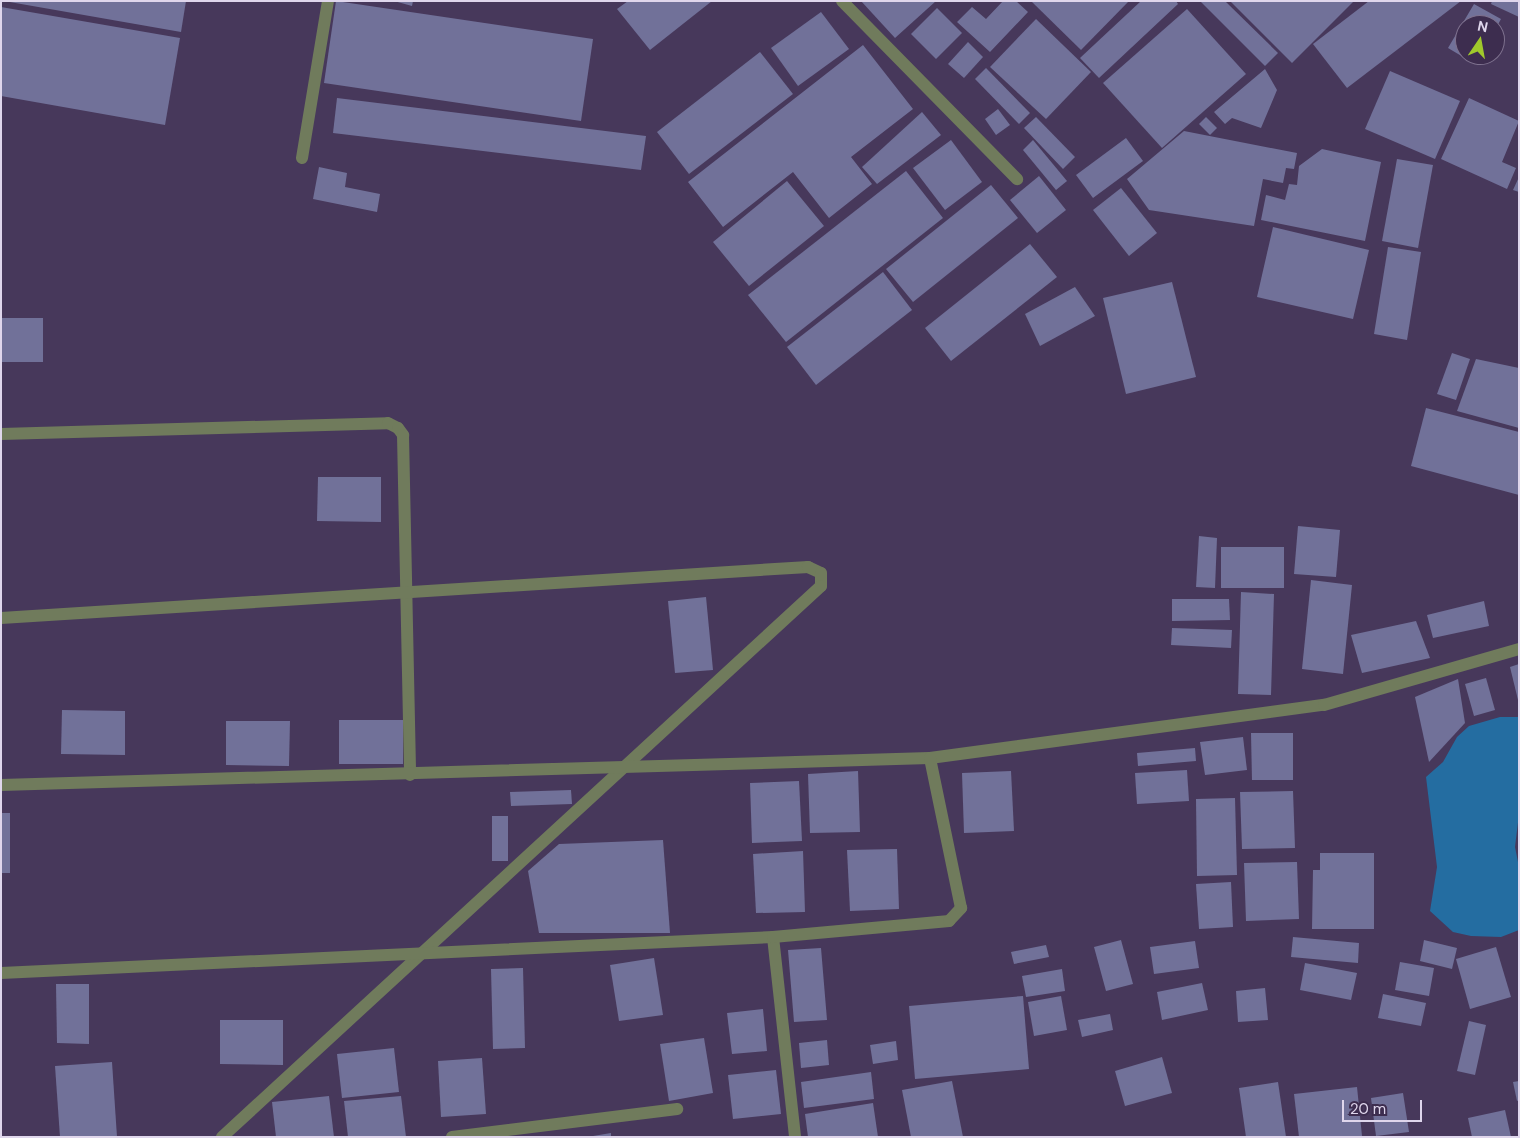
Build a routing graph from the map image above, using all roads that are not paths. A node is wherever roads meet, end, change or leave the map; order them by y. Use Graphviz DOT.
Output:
graph roads {
  1 [pos="328,1"];
  2 [pos="842,1"];
  3 [pos="302,158"];
  4 [pos="1017,179"];
  5 [pos="1,434"];
  6 [pos="404,594"];
  7 [pos="1,618"];
  8 [pos="1519,649"];
  9 [pos="930,758"];
  10 [pos="624,766"];
  11 [pos="410,775"];
  12 [pos="1,785"];
  13 [pos="773,937"];
  14 [pos="420,955"];
  15 [pos="1,972"];
  16 [pos="677,1109"];
  17 [pos="222,1137"];
  18 [pos="452,1137"];
  19 [pos="795,1137"];
  1 -- 3 [label="street"];
  2 -- 4 [label="street"];
  5 -- 6 [label="street"];
  6 -- 7 [label="street"];
  6 -- 10 [label="street"];
  6 -- 11 [label="street"];
  8 -- 9 [label="street"];
  9 -- 10 [label="street"];
  9 -- 13 [label="street"];
  10 -- 11 [label="street"];
  10 -- 14 [label="street"];
  11 -- 12 [label="street"];
  13 -- 14 [label="street"];
  13 -- 19 [label="street"];
  14 -- 15 [label="street"];
  14 -- 17 [label="street"];
  16 -- 18 [label="street"];
}
